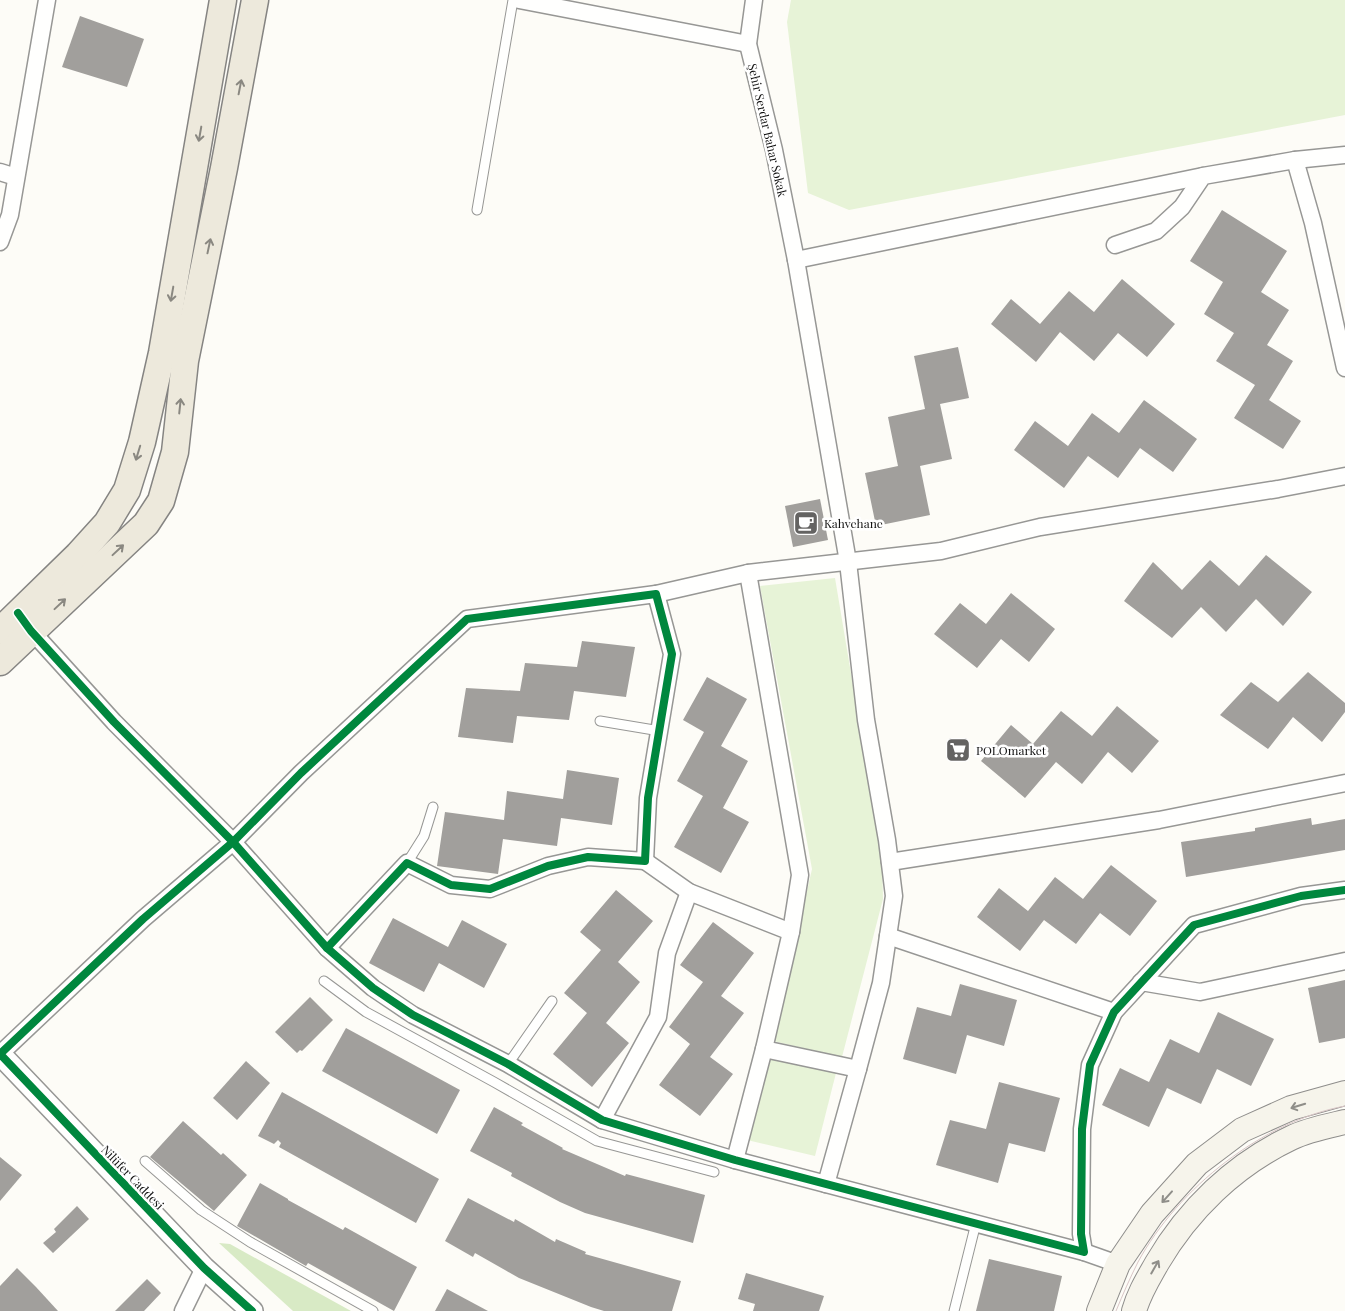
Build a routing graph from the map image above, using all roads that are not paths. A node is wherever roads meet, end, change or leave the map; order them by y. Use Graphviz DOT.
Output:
graph roads {
  1 [pos="47,0"];
  2 [pos="223,0"];
  3 [pos="255,0"];
  4 [pos="513,0"];
  5 [pos="520,0"];
  6 [pos="754,0"];
  7 [pos="748,44"];
  8 [pos="1345,155"];
  9 [pos="1295,160"];
  10 [pos="0,172"];
  11 [pos="1203,176"];
  12 [pos="16,177"];
  13 [pos="477,210"];
  14 [pos="0,242"];
  15 [pos="1116,245"];
  16 [pos="796,260"];
  17 [pos="1345,368"];
  18 [pos="1345,476"];
  19 [pos="848,562"];
  20 [pos="748,573"];
  21 [pos="656,594"];
  22 [pos="16,625"];
  23 [pos="0,662"];
  24 [pos="600,721"];
  25 [pos="660,731"];
  26 [pos="1345,783"];
  27 [pos="433,807"];
  28 [pos="233,842"];
  29 [pos="645,861"];
  30 [pos="890,862"];
  31 [pos="406,863"];
  32 [pos="1345,890"];
  33 [pos="689,892"];
  34 [pos="792,932"];
  35 [pos="888,936"];
  36 [pos="327,948"];
  37 [pos="1345,961"];
  38 [pos="324,981"];
  39 [pos="1141,982"];
  40 [pos="552,1001"];
  41 [pos="1114,1012"];
  42 [pos="764,1048"];
  43 [pos="508,1064"];
  44 [pos="4,1065"];
  45 [pos="858,1069"];
  46 [pos="1345,1093"];
  47 [pos="602,1120"];
  48 [pos="1345,1122"];
  49 [pos="145,1160"];
  50 [pos="735,1160"];
  51 [pos="714,1172"];
  52 [pos="826,1184"];
  53 [pos="976,1223"];
  54 [pos="1084,1252"];
  55 [pos="1118,1264"];
  56 [pos="204,1268"];
  57 [pos="183,1311"];
  58 [pos="252,1311"];
  59 [pos="373,1311"];
  60 [pos="954,1311"];
  61 [pos="1099,1311"];
  62 [pos="1134,1311"];
  1 -- 12 [label="street"];
  2 -- 22 [label="main road, one-way"];
  22 -- 3 [label="main road, one-way"];
  4 -- 13 [label="lane"];
  5 -- 7 [label="street"];
  6 -- 7 [label="street, Şehir Serdar Bahar Sokak"];
  7 -- 16 [label="street, Şehir Serdar Bahar Sokak"];
  8 -- 9 [label="street"];
  9 -- 11 [label="street"];
  9 -- 17 [label="street"];
  10 -- 12 [label="street"];
  11 -- 15 [label="street"];
  11 -- 16 [label="street"];
  12 -- 14 [label="street"];
  16 -- 19 [label="street, Şehir Serdar Bahar Sokak"];
  18 -- 19 [label="street"];
  19 -- 20 [label="street"];
  19 -- 30 [label="street, Şehir Serdar Bahar Sokak"];
  20 -- 21 [label="street"];
  20 -- 34 [label="street"];
  21 -- 25 [label="street"];
  21 -- 28 [label="street"];
  22 -- 23 [label="main road"];
  22 -- 28 [label="street"];
  24 -- 25 [label="lane"];
  25 -- 29 [label="street"];
  26 -- 30 [label="street"];
  27 -- 31 [label="lane"];
  28 -- 36 [label="street"];
  28 -- 44 [label="street"];
  29 -- 31 [label="street"];
  29 -- 33 [label="street"];
  30 -- 35 [label="street, Şehir Serdar Bahar Sokak"];
  31 -- 36 [label="street"];
  32 -- 39 [label="street"];
  33 -- 34 [label="street"];
  33 -- 47 [label="street"];
  34 -- 42 [label="street"];
  35 -- 41 [label="street"];
  35 -- 45 [label="street, Şehir Serdar Bahar Sokak"];
  36 -- 43 [label="street"];
  37 -- 39 [label="street"];
  38 -- 51 [label="lane"];
  39 -- 41 [label="street"];
  40 -- 43 [label="lane"];
  41 -- 54 [label="street"];
  42 -- 45 [label="street"];
  42 -- 50 [label="street"];
  43 -- 47 [label="street"];
  44 -- 56 [label="street, Nilüfer Caddesi"];
  45 -- 52 [label="street, Şehir Serdar Bahar Sokak"];
  46 -- 55 [label="main road, one-way"];
  47 -- 50 [label="street"];
  62 -- 48 [label="main road, one-way"];
  49 -- 59 [label="lane"];
  50 -- 52 [label="street"];
  52 -- 53 [label="street"];
  53 -- 54 [label="street"];
  53 -- 60 [label="lane"];
  54 -- 55 [label="street"];
  55 -- 61 [label="main road"];
  56 -- 57 [label="street"];
  56 -- 58 [label="street, Nilüfer Caddesi"];
}
